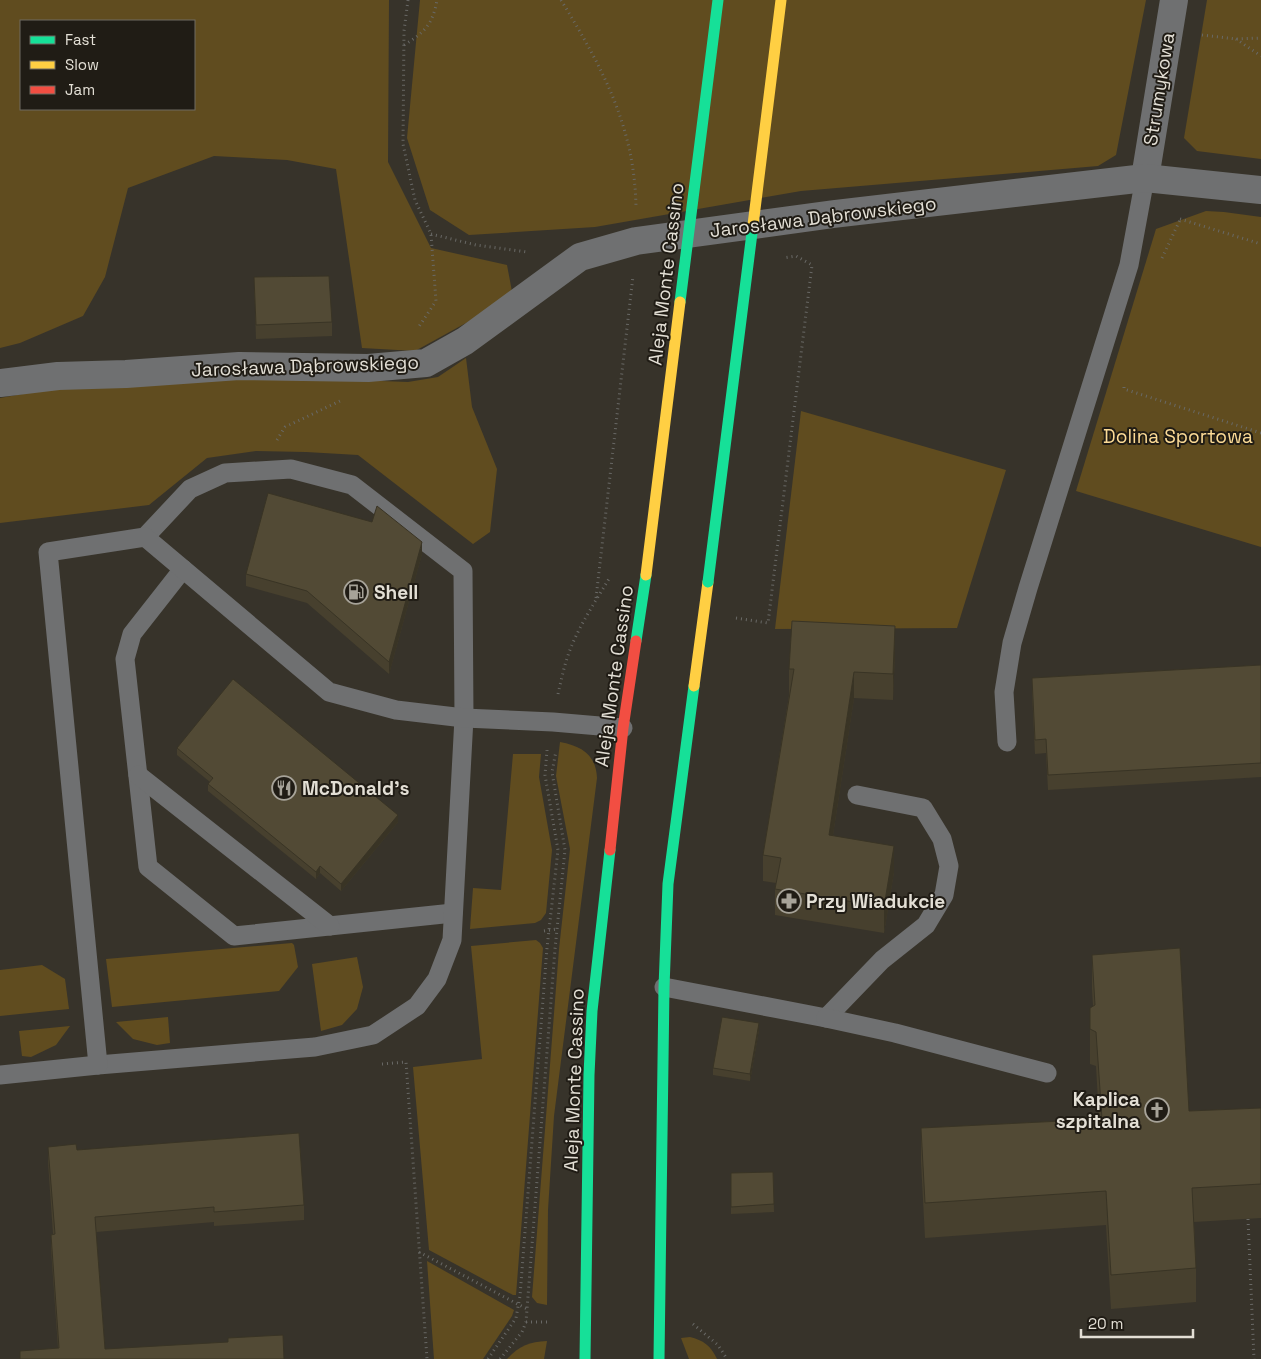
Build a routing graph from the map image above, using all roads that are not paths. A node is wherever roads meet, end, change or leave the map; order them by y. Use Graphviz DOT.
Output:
graph roads {
  1 [pos="718,0"];
  2 [pos="781,0"];
  3 [pos="1174,0"];
  4 [pos="1145,178"];
  5 [pos="1261,190"];
  6 [pos="0,383"];
  7 [pos="145,537"];
  8 [pos="183,568"];
  9 [pos="464,718"];
  10 [pos="624,728"];
  11 [pos="1007,742"];
  12 [pos="138,775"];
  13 [pos="857,795"];
  14 [pos="453,913"];
  15 [pos="330,926"];
  16 [pos="664,987"];
  17 [pos="826,1018"];
  18 [pos="98,1065"];
  19 [pos="1047,1073"];
  20 [pos="0,1075"];
  21 [pos="585,1359"];
  22 [pos="659,1359"];
  1 -- 10 [label="street, Aleja Monte Cassino, bridge"];
  2 -- 16 [label="street, bridge"];
  3 -- 4 [label="street, Strumykowa"];
  4 -- 5 [label="street, Jarosława Dąbrowskiego"];
  4 -- 6 [label="street, Jarosława Dąbrowskiego"];
  4 -- 11 [label="lane"];
  7 -- 8 [label="lane"];
  7 -- 9 [label="lane"];
  7 -- 18 [label="lane"];
  8 -- 9 [label="lane"];
  8 -- 12 [label="lane"];
  9 -- 10 [label="lane"];
  9 -- 14 [label="lane"];
  10 -- 21 [label="street, Aleja Monte Cassino"];
  12 -- 15 [label="lane"];
  12 -- 15 [label="lane"];
  13 -- 17 [label="lane"];
  14 -- 15 [label="lane"];
  14 -- 18 [label="lane"];
  16 -- 17 [label="lane"];
  16 -- 22 [label="street"];
  17 -- 19 [label="lane"];
  18 -- 20 [label="lane"];
}
